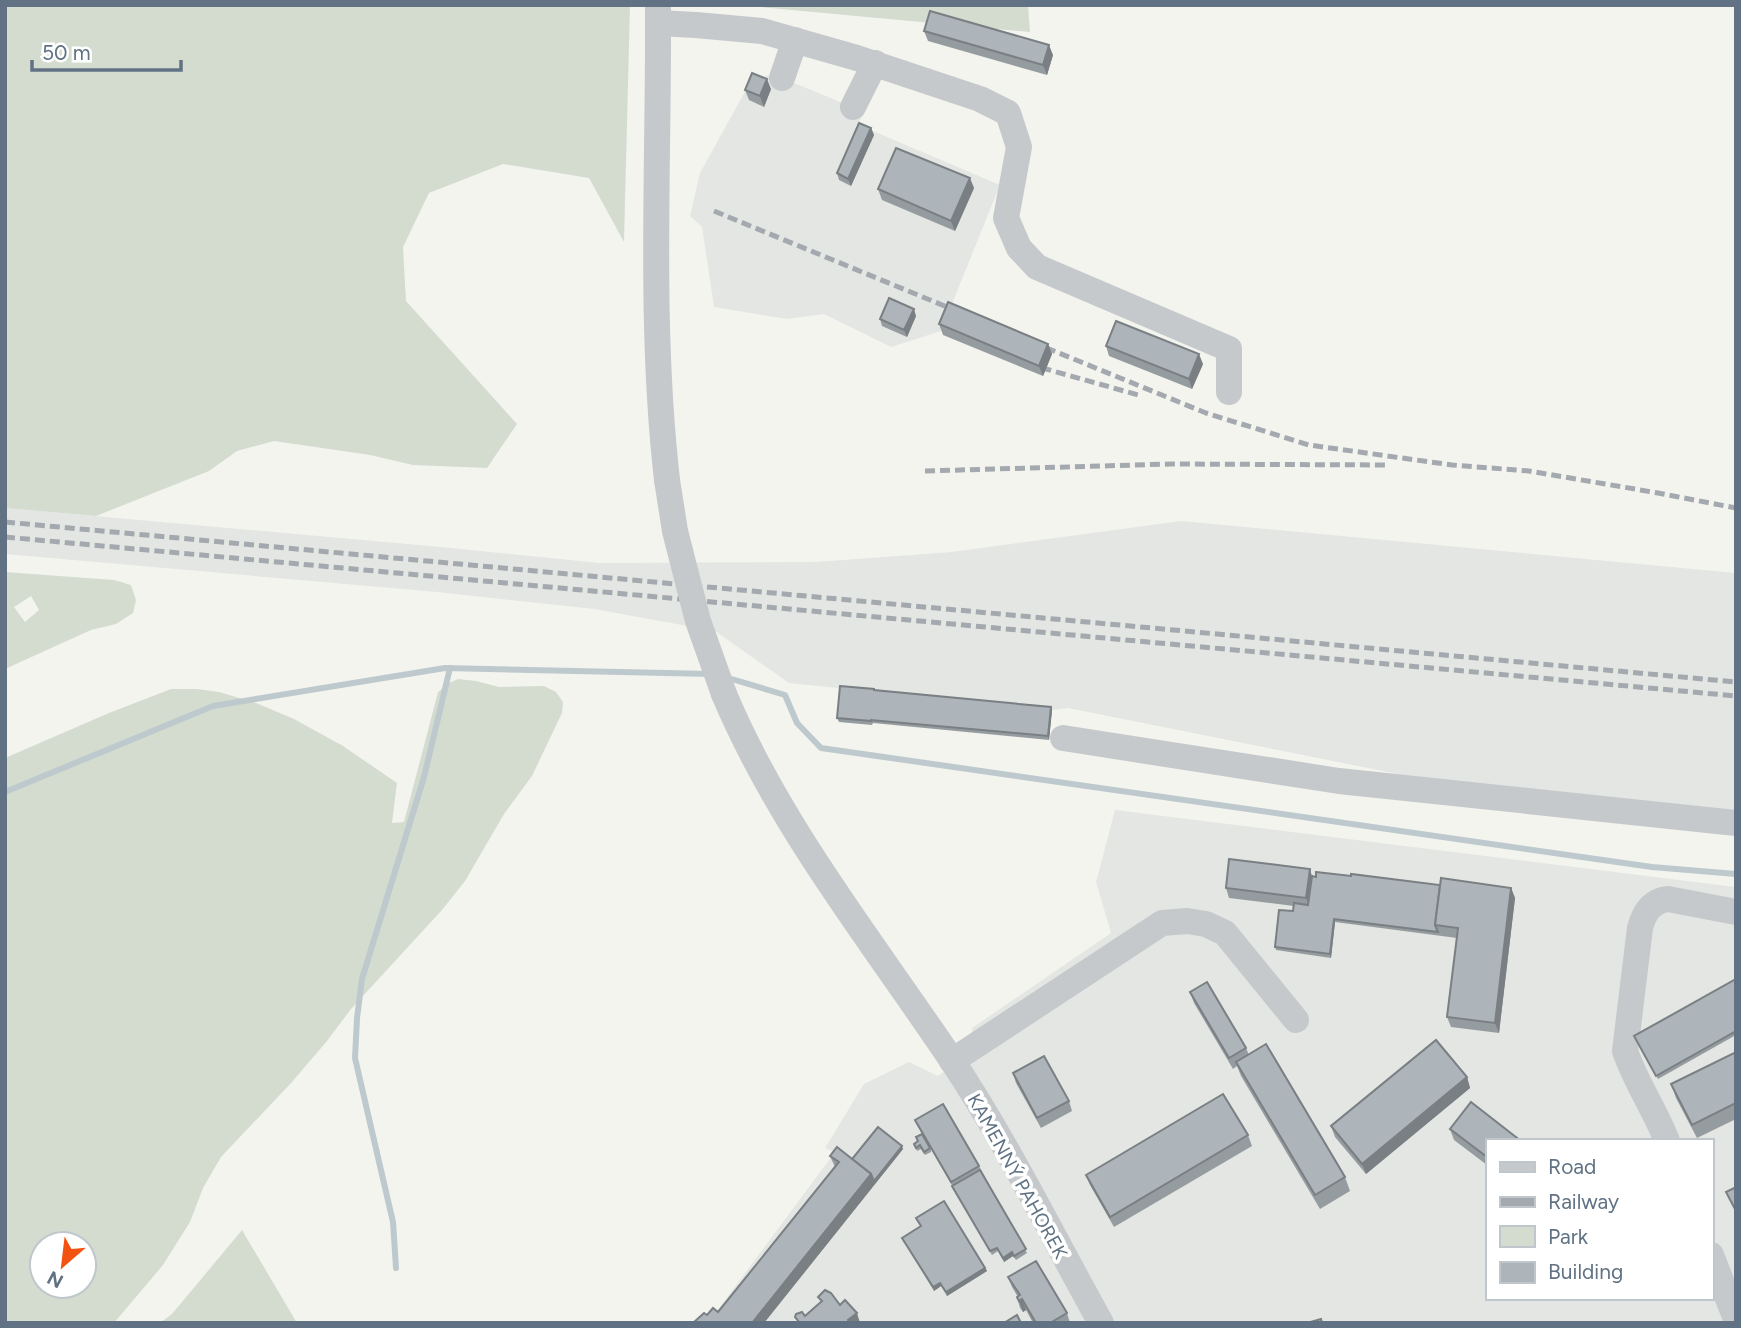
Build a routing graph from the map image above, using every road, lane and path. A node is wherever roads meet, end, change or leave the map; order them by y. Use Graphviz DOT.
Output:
graph roads {
  1 [pos="658,14"];
  2 [pos="795,40"];
  3 [pos="875,63"];
  4 [pos="782,78"];
  5 [pos="853,107"];
  6 [pos="1019,147"];
  7 [pos="995,183"];
  8 [pos="1229,392"];
  9 [pos="1063,738"];
  10 [pos="1736,823"];
  11 [pos="1736,912"];
  12 [pos="1296,1020"];
  13 [pos="952,1060"];
  14 [pos="1666,1139"];
  15 [pos="1713,1260"];
  16 [pos="1736,1319"];
  17 [pos="1101,1323"];
  1 -- 2 [label="street"];
  1 -- 13 [label="street, KAMENNÝ PAHOREK, bridge"];
  2 -- 3 [label="street"];
  2 -- 4 [label="street"];
  3 -- 5 [label="street"];
  3 -- 6 [label="street"];
  6 -- 7 [label="street"];
  6 -- 8 [label="street"];
  9 -- 10 [label="street"];
  11 -- 14 [label="street"];
  12 -- 13 [label="street"];
  13 -- 17 [label="street, KAMENNÝ PAHOREK"];
  15 -- 16 [label="street"];
}
